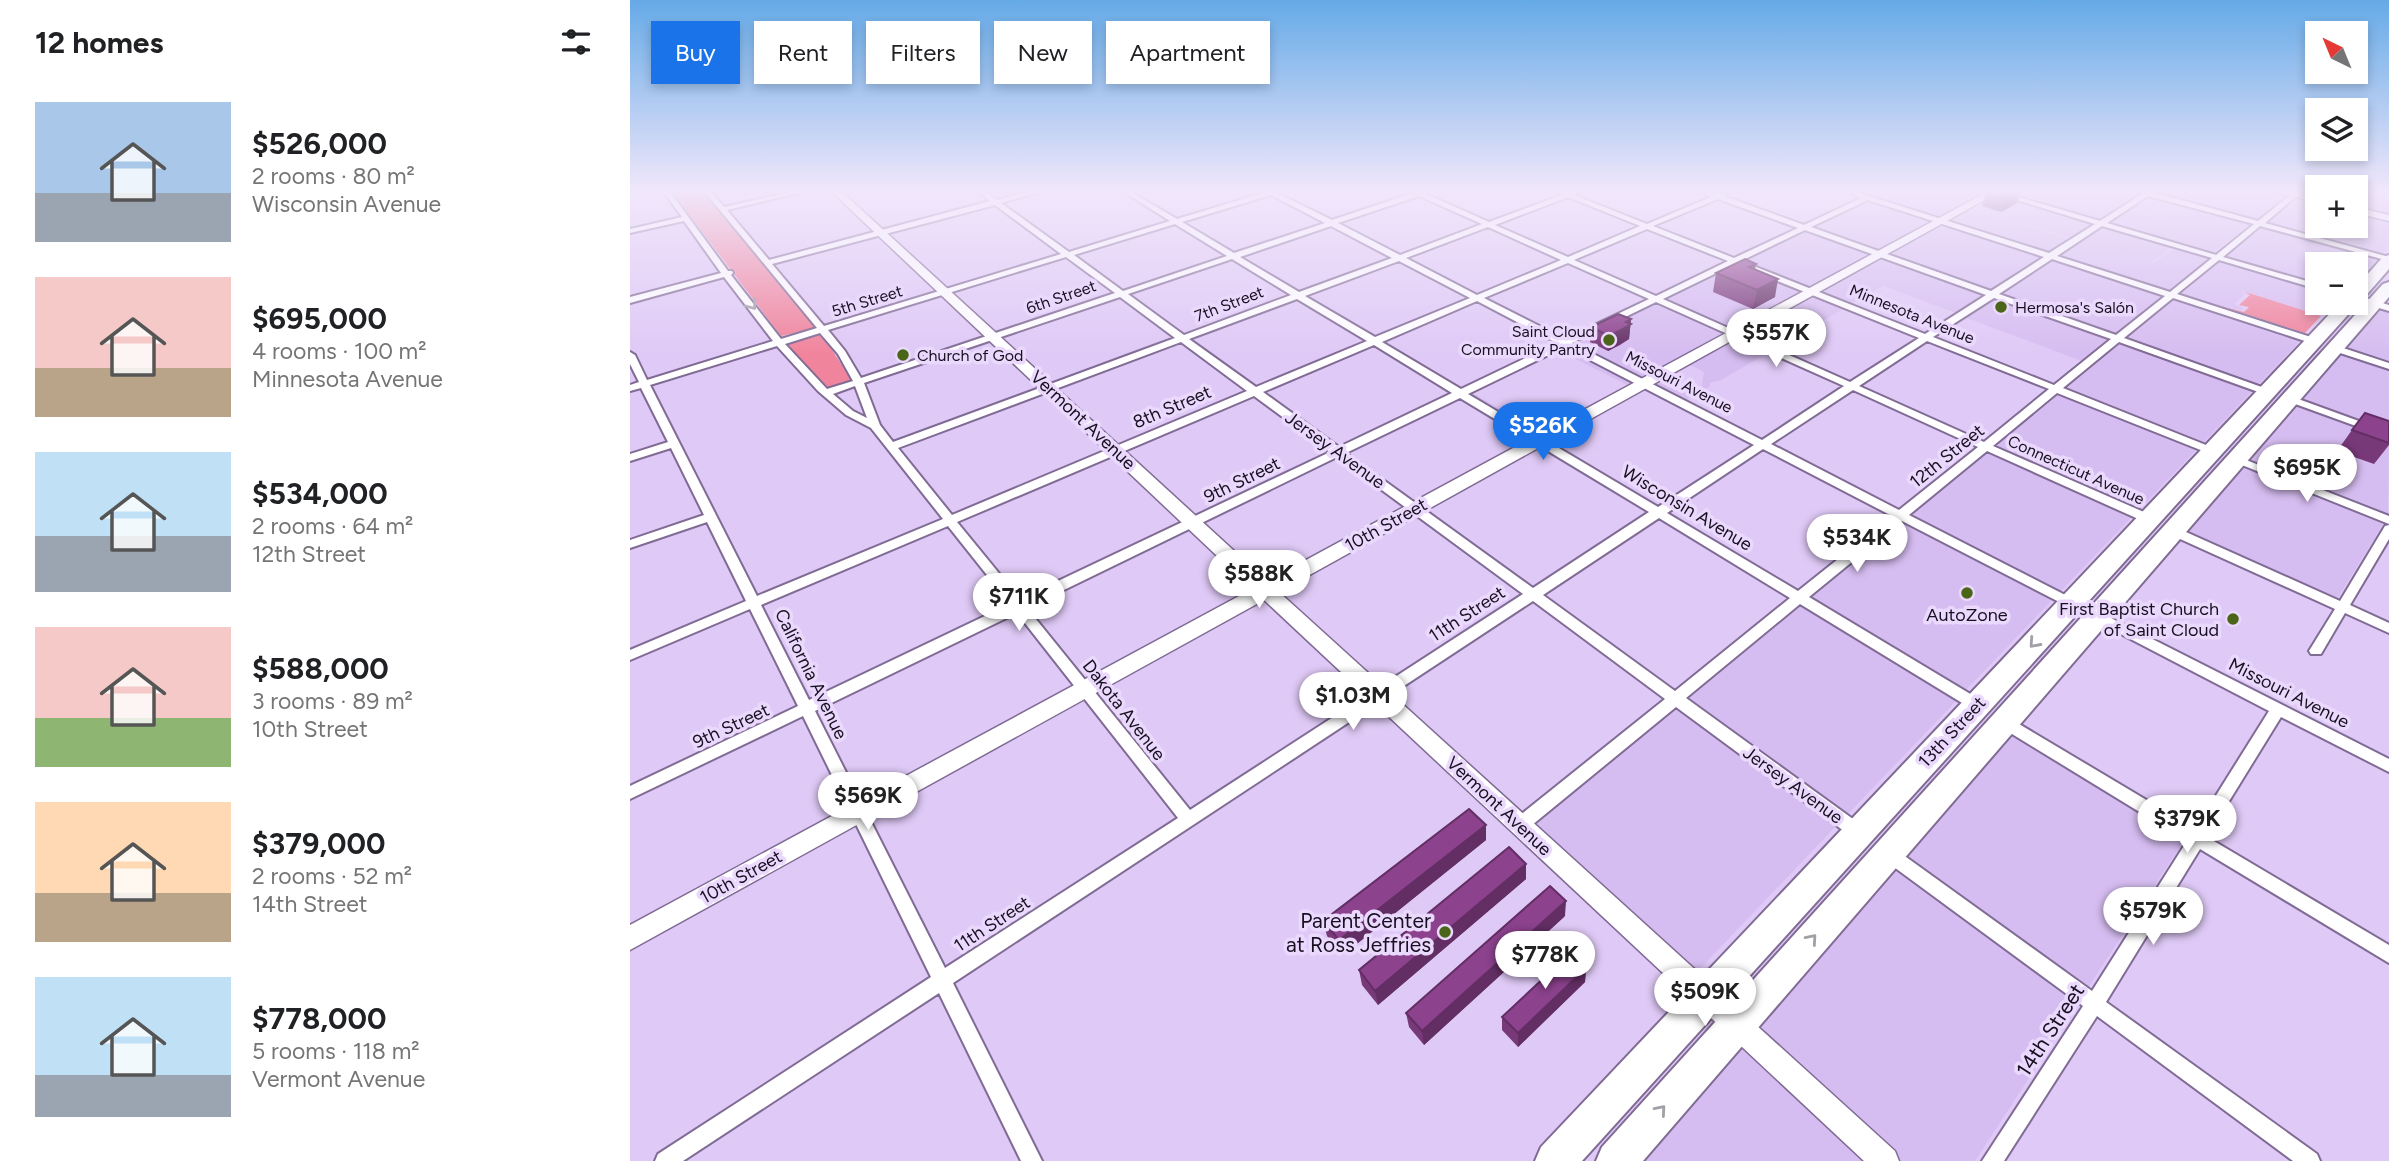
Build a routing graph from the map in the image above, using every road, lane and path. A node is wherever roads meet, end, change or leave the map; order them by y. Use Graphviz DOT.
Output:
graph roads {
  1 [pos="709,246"];
  2 [pos="753,246"];
  3 [pos="828,246"];
  4 [pos="896,246"];
  5 [pos="1055,246"];
  6 [pos="1092,246"];
  7 [pos="1216,246"];
  8 [pos="1261,246"];
  9 [pos="1378,246"];
  10 [pos="1429,246"];
  11 [pos="1538,246"];
  12 [pos="1598,246"];
  13 [pos="1697,246"];
  14 [pos="1766,246"];
  15 [pos="1860,246"];
  16 [pos="1896,246"];
  17 [pos="2019,246"];
  18 [pos="2064,246"];
  19 [pos="2181,246"];
  20 [pos="2230,246"];
  21 [pos="2340,246"];
  22 [pos="1066,254"];
  23 [pos="1882,254"];
  24 [pos="1232,256"];
  25 [pos="2050,256"];
  26 [pos="1400,257"];
  27 [pos="2217,257"];
  28 [pos="1567,259"];
  29 [pos="2389,260"];
  30 [pos="1735,261"];
  31 [pos="766,263"];
  32 [pos="729,273"];
  33 [pos="2389,273"];
  34 [pos="2305,283"];
  35 [pos="2389,286"];
  36 [pos="1813,291"];
  37 [pos="945,292"];
  38 [pos="1120,294"];
  39 [pos="1993,294"];
  40 [pos="1298,295"];
  41 [pos="2172,295"];
  42 [pos="1478,297"];
  43 [pos="1656,299"];
  44 [pos="630,300"];
  45 [pos="2368,301"];
  46 [pos="2337,315"];
  47 [pos="2354,315"];
  48 [pos="822,329"];
  49 [pos="1735,334"];
  50 [pos="1928,336"];
  51 [pos="992,337"];
  52 [pos="1183,338"];
  53 [pos="2119,339"];
  54 [pos="1373,341"];
  55 [pos="780,342"];
  56 [pos="1566,343"];
  57 [pos="2324,344"];
  58 [pos="630,355"];
  59 [pos="2290,366"];
  60 [pos="2389,366"];
  61 [pos="858,382"];
  62 [pos="1644,384"];
  63 [pos="637,385"];
  64 [pos="1852,386"];
  65 [pos="1049,388"];
  66 [pos="2058,389"];
  67 [pos="1254,391"];
  68 [pos="2267,391"];
  69 [pos="826,393"];
  70 [pos="1461,394"];
  71 [pos="2290,399"];
  72 [pos="2240,421"];
  73 [pos="875,426"];
  74 [pos="2257,434"];
  75 [pos="2389,435"];
  76 [pos="1539,442"];
  77 [pos="674,443"];
  78 [pos="1763,444"];
  79 [pos="893,446"];
  80 [pos="1986,447"];
  81 [pos="1115,450"];
  82 [pos="2213,451"];
  83 [pos="1338,453"];
  84 [pos="630,458"];
  85 [pos="2236,459"];
  86 [pos="2181,484"];
  87 [pos="2200,499"];
  88 [pos="1415,509"];
  89 [pos="1658,513"];
  90 [pos="1900,516"];
  91 [pos="709,517"];
  92 [pos="951,519"];
  93 [pos="2149,519"];
  94 [pos="2389,520"];
  95 [pos="1193,523"];
  96 [pos="2389,529"];
  97 [pos="2173,531"];
  98 [pos="630,544"];
  99 [pos="2133,574"];
  100 [pos="2090,582"];
  101 [pos="1267,591"];
  102 [pos="1533,595"];
  103 [pos="1799,599"];
  104 [pos="754,602"];
  105 [pos="2071,603"];
  106 [pos="1020,606"];
  107 [pos="2342,607"];
  108 [pos="2097,616"];
  109 [pos="2389,628"];
  110 [pos="2078,638"];
  111 [pos="2316,651"];
  112 [pos="630,655"];
  113 [pos="2000,681"];
  114 [pos="1084,689"];
  115 [pos="1379,695"];
  116 [pos="1676,699"];
  117 [pos="1977,705"];
  118 [pos="807,709"];
  119 [pos="2278,709"];
  120 [pos="2004,722"];
  121 [pos="1984,745"];
  122 [pos="2389,766"];
  123 [pos="630,793"];
  124 [pos="858,813"];
  125 [pos="1188,819"];
  126 [pos="1520,825"];
  127 [pos="1858,833"];
  128 [pos="2198,840"];
  129 [pos="1888,853"];
  130 [pos="630,938"];
  131 [pos="2389,955"];
  132 [pos="942,980"];
  133 [pos="1707,998"];
  134 [pos="2095,1003"];
  135 [pos="1735,1025"];
  136 [pos="665,1161"];
  137 [pos="1032,1161"];
  138 [pos="1555,1161"];
  139 [pos="1616,1161"];
  140 [pos="1885,1161"];
  141 [pos="1992,1161"];
  142 [pos="2310,1161"];
  1 -- 32 [label="street, Dakota Avenue"];
  2 -- 31 [label="street, Dakota Avenue"];
  3 -- 31 [label="street"];
  4 -- 37 [label="street, Vermont Avenue"];
  5 -- 22 [label="street, Jersey Avenue"];
  6 -- 22 [label="street, 5th Street"];
  7 -- 24 [label="street, Wisconsin Avenue"];
  8 -- 24 [label="street, 6th Street"];
  9 -- 26 [label="street, Missouri Avenue"];
  10 -- 26 [label="street, 7th Street"];
  11 -- 28 [label="street, Connecticut Avenue"];
  12 -- 28 [label="street, 8th Street"];
  13 -- 30 [label="street, Minnesota Avenue"];
  14 -- 30 [label="street, 9th Street"];
  15 -- 23 [label="street"];
  16 -- 23 [label="street, 10th Street"];
  17 -- 25 [label="street"];
  18 -- 25 [label="street, 11th Street"];
  19 -- 27 [label="street"];
  20 -- 27 [label="street, 12th Street"];
  21 -- 29 [label="street"];
  22 -- 37 [label="street, 5th Street"];
  22 -- 38 [label="street, Jersey Avenue"];
  23 -- 36 [label="street, 10th Street"];
  23 -- 39 [label="street"];
  24 -- 38 [label="street, 6th Street"];
  24 -- 40 [label="street, Wisconsin Avenue"];
  25 -- 39 [label="street, 11th Street"];
  25 -- 41 [label="street"];
  26 -- 40 [label="street, 7th Street"];
  26 -- 42 [label="street, Missouri Avenue"];
  27 -- 34 [label="street"];
  27 -- 41 [label="street, 12th Street"];
  28 -- 42 [label="street, 8th Street"];
  28 -- 43 [label="street, Connecticut Avenue"];
  29 -- 45 [label="highway, 13th Street"];
  30 -- 36 [label="street, Minnesota Avenue"];
  30 -- 43 [label="street, 9th Street"];
  31 -- 48 [label="street, Dakota Avenue"];
  32 -- 44 [label="street"];
  32 -- 55 [label="street, Dakota Avenue, one-way"];
  33 -- 35 [label="highway"];
  35 -- 45 [label="highway, 13th Street"];
  36 -- 49 [label="street, 10th Street"];
  36 -- 50 [label="street, Minnesota Avenue"];
  37 -- 48 [label="street, 5th Street"];
  37 -- 51 [label="street, Vermont Avenue"];
  38 -- 51 [label="street, 6th Street"];
  38 -- 52 [label="street, Jersey Avenue"];
  39 -- 50 [label="street, 11th Street"];
  39 -- 53 [label="street"];
  40 -- 52 [label="street, 7th Street"];
  40 -- 54 [label="street, Wisconsin Avenue"];
  41 -- 53 [label="street, 12th Street"];
  41 -- 57 [label="street"];
  42 -- 54 [label="street, 8th Street"];
  42 -- 56 [label="street, Missouri Avenue"];
  43 -- 49 [label="street, Connecticut Avenue"];
  43 -- 56 [label="street, 9th Street"];
  46 -- 57 [label="highway, 13th Street"];
  47 -- 57 [label="highway, 13th Street"];
  48 -- 55 [label="street, 5th Street"];
  48 -- 61 [label="street, Dakota Avenue"];
  49 -- 62 [label="street, 10th Street"];
  49 -- 64 [label="street, Connecticut Avenue"];
  50 -- 64 [label="street, 11th Street"];
  50 -- 66 [label="street, Minnesota Avenue"];
  51 -- 61 [label="street, 6th Street"];
  51 -- 65 [label="street, Vermont Avenue"];
  52 -- 65 [label="street, 7th Street"];
  52 -- 67 [label="street, Jersey Avenue"];
  53 -- 66 [label="street, 12th Street"];
  53 -- 68 [label="street"];
  54 -- 67 [label="street, 8th Street"];
  54 -- 70 [label="street, Wisconsin Avenue"];
  55 -- 63 [label="street, 5th Street"];
  55 -- 69 [label="street, Dakota Avenue"];
  56 -- 62 [label="street, Missouri Avenue"];
  56 -- 70 [label="street, 9th Street"];
  57 -- 59 [label="highway, 13th Street"];
  57 -- 60 [label="street"];
  57 -- 71 [label="highway, 13th Street"];
  58 -- 63 [label="street, California Avenue"];
  59 -- 68 [label="highway, 13th Street"];
  59 -- 71 [label="highway"];
  61 -- 69 [label="street, 6th Street"];
  61 -- 73 [label="street, Dakota Avenue"];
  62 -- 76 [label="street, 10th Street"];
  62 -- 78 [label="street, Missouri Avenue"];
  63 -- 77 [label="street, California Avenue"];
  64 -- 78 [label="street, 11th Street"];
  64 -- 80 [label="street, Connecticut Avenue"];
  65 -- 79 [label="street, 7th Street"];
  65 -- 81 [label="street, Vermont Avenue"];
  66 -- 80 [label="street, 12th Street"];
  66 -- 82 [label="street, Minnesota Avenue"];
  67 -- 81 [label="street, 8th Street"];
  67 -- 83 [label="street, Jersey Avenue"];
  68 -- 72 [label="highway, 13th Street"];
  68 -- 74 [label="highway"];
  69 -- 73 [label="street, Dakota Avenue"];
  70 -- 76 [label="street, Wisconsin Avenue"];
  70 -- 83 [label="street, 9th Street"];
  71 -- 74 [label="highway, 13th Street"];
  71 -- 75 [label="street"];
  72 -- 82 [label="highway, 13th Street"];
  72 -- 85 [label="highway"];
  73 -- 79 [label="street, Dakota Avenue"];
  74 -- 85 [label="highway, 13th Street"];
  76 -- 88 [label="street, 10th Street"];
  76 -- 89 [label="street, Wisconsin Avenue"];
  77 -- 84 [label="street"];
  77 -- 91 [label="street, California Avenue"];
  78 -- 89 [label="street, 11th Street"];
  78 -- 90 [label="street, Missouri Avenue"];
  79 -- 92 [label="street, Dakota Avenue"];
  80 -- 90 [label="street, 12th Street"];
  80 -- 93 [label="street, Connecticut Avenue"];
  81 -- 92 [label="street, 8th Street"];
  81 -- 95 [label="street, Vermont Avenue"];
  82 -- 86 [label="highway, 13th Street"];
  82 -- 87 [label="highway"];
  83 -- 88 [label="street, Jersey Avenue"];
  83 -- 95 [label="street, 9th Street"];
  85 -- 87 [label="highway, 13th Street"];
  85 -- 94 [label="street"];
  86 -- 93 [label="highway, 13th Street"];
  86 -- 97 [label="highway"];
  87 -- 97 [label="highway, 13th Street"];
  88 -- 101 [label="street, 10th Street"];
  88 -- 102 [label="street, Jersey Avenue"];
  89 -- 102 [label="street, 11th Street"];
  89 -- 103 [label="street, Wisconsin Avenue"];
  90 -- 103 [label="street, 12th Street"];
  90 -- 105 [label="street, Missouri Avenue"];
  91 -- 98 [label="street"];
  91 -- 104 [label="street, California Avenue"];
  92 -- 104 [label="street, 8th Street"];
  92 -- 106 [label="street, Dakota Avenue"];
  93 -- 99 [label="highway"];
  93 -- 100 [label="highway, 13th Street"];
  95 -- 101 [label="street, Vermont Avenue"];
  95 -- 106 [label="street, 9th Street"];
  96 -- 107 [label="street"];
  97 -- 99 [label="highway, 13th Street"];
  97 -- 107 [label="street"];
  99 -- 108 [label="highway, 13th Street"];
  100 -- 105 [label="highway, 13th Street"];
  100 -- 108 [label="highway"];
  101 -- 114 [label="street, 10th Street"];
  101 -- 115 [label="street, Vermont Avenue"];
  102 -- 115 [label="street, 11th Street"];
  102 -- 116 [label="street, Jersey Avenue"];
  103 -- 116 [label="street, 12th Street"];
  103 -- 117 [label="street, Wisconsin Avenue"];
  104 -- 112 [label="street, 8th Street"];
  104 -- 118 [label="street, California Avenue"];
  105 -- 110 [label="highway"];
  105 -- 113 [label="highway, 13th Street, one-way"];
  106 -- 114 [label="street, Dakota Avenue"];
  106 -- 118 [label="street, 9th Street"];
  107 -- 109 [label="street"];
  107 -- 111 [label="street"];
  108 -- 110 [label="highway, 13th Street"];
  108 -- 119 [label="street, Missouri Avenue"];
  110 -- 120 [label="highway, 13th Street"];
  113 -- 117 [label="highway, 13th Street"];
  113 -- 120 [label="highway"];
  114 -- 124 [label="street, 10th Street"];
  114 -- 125 [label="street, Dakota Avenue"];
  115 -- 125 [label="street, 11th Street"];
  115 -- 126 [label="street, Vermont Avenue"];
  116 -- 126 [label="street, 12th Street"];
  116 -- 127 [label="street, Jersey Avenue"];
  117 -- 121 [label="highway"];
  117 -- 127 [label="highway, 13th Street"];
  118 -- 123 [label="street, 9th Street"];
  118 -- 124 [label="street, California Avenue"];
  119 -- 122 [label="street, Missouri Avenue"];
  119 -- 128 [label="street, 14th Street"];
  120 -- 121 [label="highway, 13th Street"];
  120 -- 128 [label="street"];
  121 -- 129 [label="highway, 13th Street"];
  124 -- 130 [label="street, 10th Street"];
  124 -- 132 [label="street, California Avenue"];
  125 -- 132 [label="street, 11th Street"];
  126 -- 133 [label="street, Vermont Avenue"];
  127 -- 133 [label="highway, 13th Street"];
  128 -- 131 [label="street"];
  128 -- 134 [label="street, 14th Street"];
  129 -- 134 [label="street"];
  135 -- 129 [label="highway, 13th Street, one-way"];
  132 -- 136 [label="street, 11th Street"];
  132 -- 137 [label="street, California Avenue"];
  133 -- 135 [label="street, Vermont Avenue"];
  133 -- 138 [label="highway, 13th Street"];
  134 -- 141 [label="street, 14th Street"];
  134 -- 142 [label="street"];
  139 -- 135 [label="highway, 13th Street, one-way"];
  135 -- 140 [label="street, Vermont Avenue"];
}
